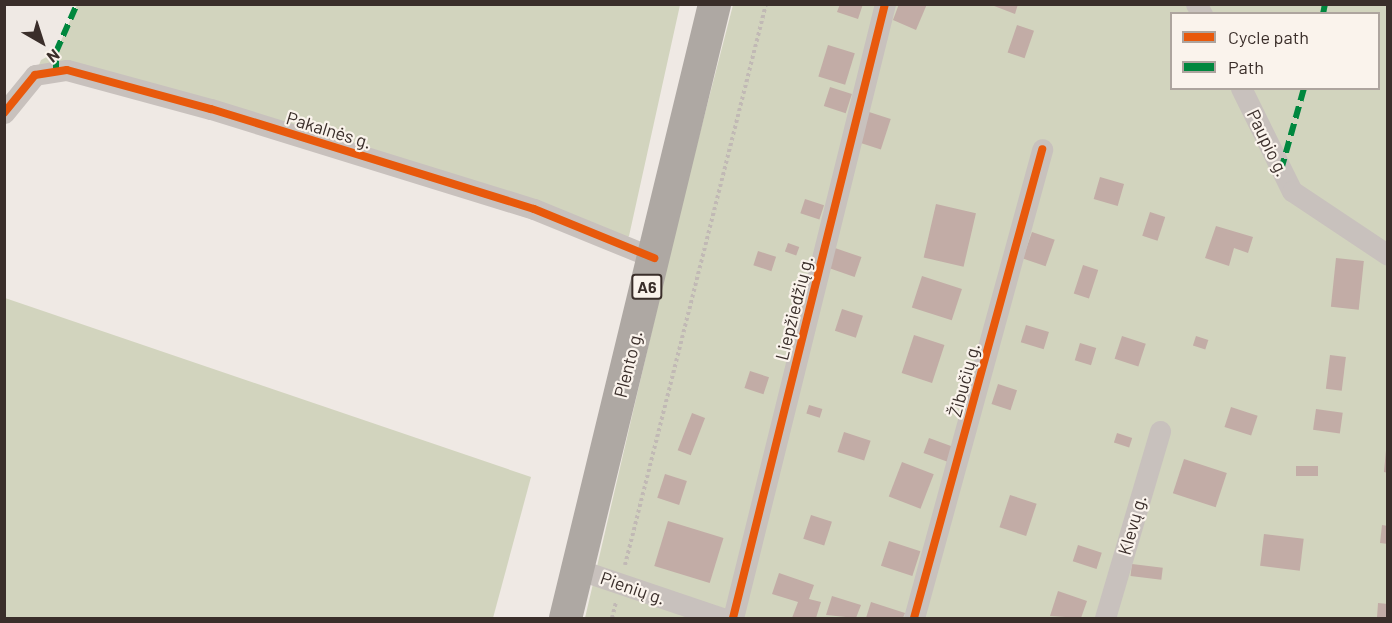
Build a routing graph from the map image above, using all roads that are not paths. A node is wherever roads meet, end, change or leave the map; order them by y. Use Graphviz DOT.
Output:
graph roads {
  1 [pos="714,4"];
  2 [pos="885,4"];
  3 [pos="1242,90"];
  4 [pos="4,113"];
  5 [pos="1042,149"];
  6 [pos="1388,255"];
  7 [pos="654,258"];
  8 [pos="1160,431"];
  9 [pos="577,569"];
  10 [pos="565,618"];
  11 [pos="722,618"];
  12 [pos="733,618"];
  13 [pos="914,618"];
  14 [pos="1105,618"];
  1 -- 7 [label="highway, Plento g. / A6"];
  2 -- 12 [label="street, Liepžiedžių g."];
  3 -- 6 [label="street, Paupio g."];
  4 -- 7 [label="street, Pakalnės g."];
  5 -- 13 [label="street, Žibučių g."];
  7 -- 9 [label="highway, Plento g. / A6"];
  8 -- 14 [label="street, Klevų g."];
  9 -- 10 [label="highway, Plento g. / A6"];
  9 -- 11 [label="street, Pienių g."];
}
